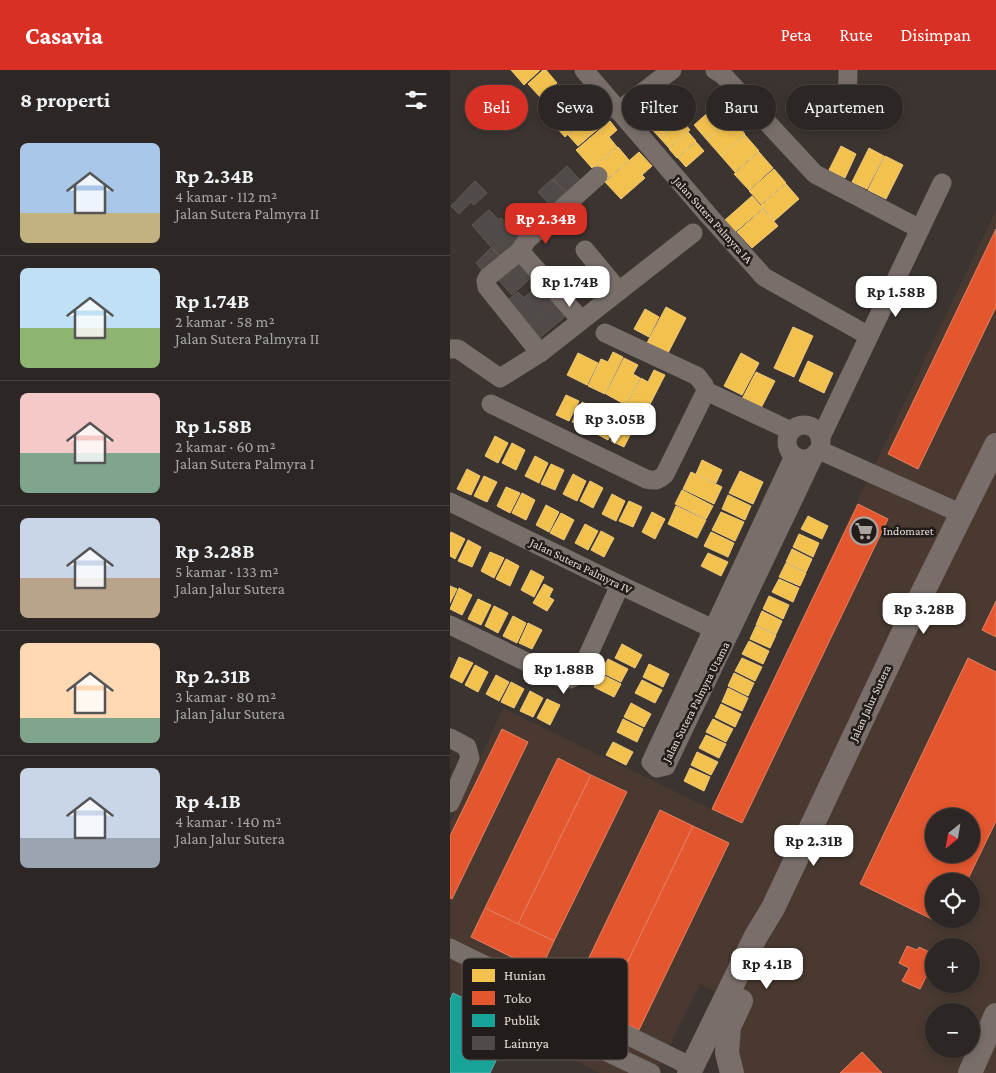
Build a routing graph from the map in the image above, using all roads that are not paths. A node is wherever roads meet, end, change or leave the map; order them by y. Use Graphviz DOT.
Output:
graph roads {
  1 [pos="584,70"];
  2 [pos="672,70"];
  3 [pos="715,70"];
  4 [pos="848,70"];
  5 [pos="847,85"];
  6 [pos="618,111"];
  7 [pos="598,176"];
  8 [pos="942,183"];
  9 [pos="920,229"];
  10 [pos="693,233"];
  11 [pos="585,250"];
  12 [pos="520,251"];
  13 [pos="619,291"];
  14 [pos="581,320"];
  15 [pos="605,333"];
  16 [pos="869,336"];
  17 [pos="450,349"];
  18 [pos="540,353"];
  19 [pos="706,391"];
  20 [pos="491,404"];
  21 [pos="790,431"];
  22 [pos="996,445"];
  23 [pos="818,448"];
  24 [pos="794,456"];
  25 [pos="450,502"];
  26 [pos="962,514"];
  27 [pos="620,585"];
  28 [pos="450,625"];
  29 [pos="721,633"];
  30 [pos="450,738"];
  31 [pos="450,803"];
  32 [pos="773,908"];
  33 [pos="450,948"];
  34 [pos="470,958"];
  35 [pos="996,1015"];
  36 [pos="628,1038"];
  37 [pos="623,1060"];
  38 [pos="690,1070"];
  39 [pos="650,1073"];
  40 [pos="732,1073"];
  41 [pos="970,1073"];
  1 -- 6 [label="street, Jalan Sutera Palmyra IA"];
  2 -- 6 [label="street"];
  3 -- 9 [label="street"];
  4 -- 5 [label="street"];
  6 -- 16 [label="street, Jalan Sutera Palmyra IA"];
  7 -- 12 [label="street"];
  8 -- 9 [label="street, Jalan Sutera Palmyra Utama"];
  9 -- 16 [label="street, Jalan Sutera Palmyra Utama"];
  10 -- 13 [label="street"];
  11 -- 13 [label="street"];
  12 -- 14 [label="street"];
  12 -- 18 [label="street"];
  13 -- 14 [label="street"];
  14 -- 18 [label="street"];
  15 -- 19 [label="street"];
  16 -- 23 [label="street, Jalan Sutera Palmyra Utama"];
  17 -- 18 [label="street"];
  19 -- 20 [label="street"];
  19 -- 21 [label="street"];
  21 -- 23 [label="street"];
  21 -- 24 [label="street"];
  22 -- 26 [label="main road, Jalan Jalur Sutera"];
  23 -- 24 [label="street"];
  23 -- 26 [label="street"];
  23 -- 29 [label="street, Jalan Sutera Palmyra Utama"];
  24 -- 29 [label="street, Jalan Sutera Palmyra Utama"];
  25 -- 27 [label="street, Jalan Sutera Palmyra IV"];
  26 -- 32 [label="main road, Jalan Jalur Sutera"];
  27 -- 28 [label="street"];
  27 -- 29 [label="street, Jalan Sutera Palmyra IV"];
  29 -- 29 [label="street, Jalan Sutera Palmyra Utama"];
  30 -- 31 [label="street"];
  32 -- 38 [label="main road, Jalan Jalur Sutera"];
  32 -- 40 [label="main road, Jalan Jalur Sutera"];
  33 -- 34 [label="street"];
  35 -- 41 [label="main road"];
  36 -- 38 [label="street"];
  37 -- 39 [label="street"];
}
